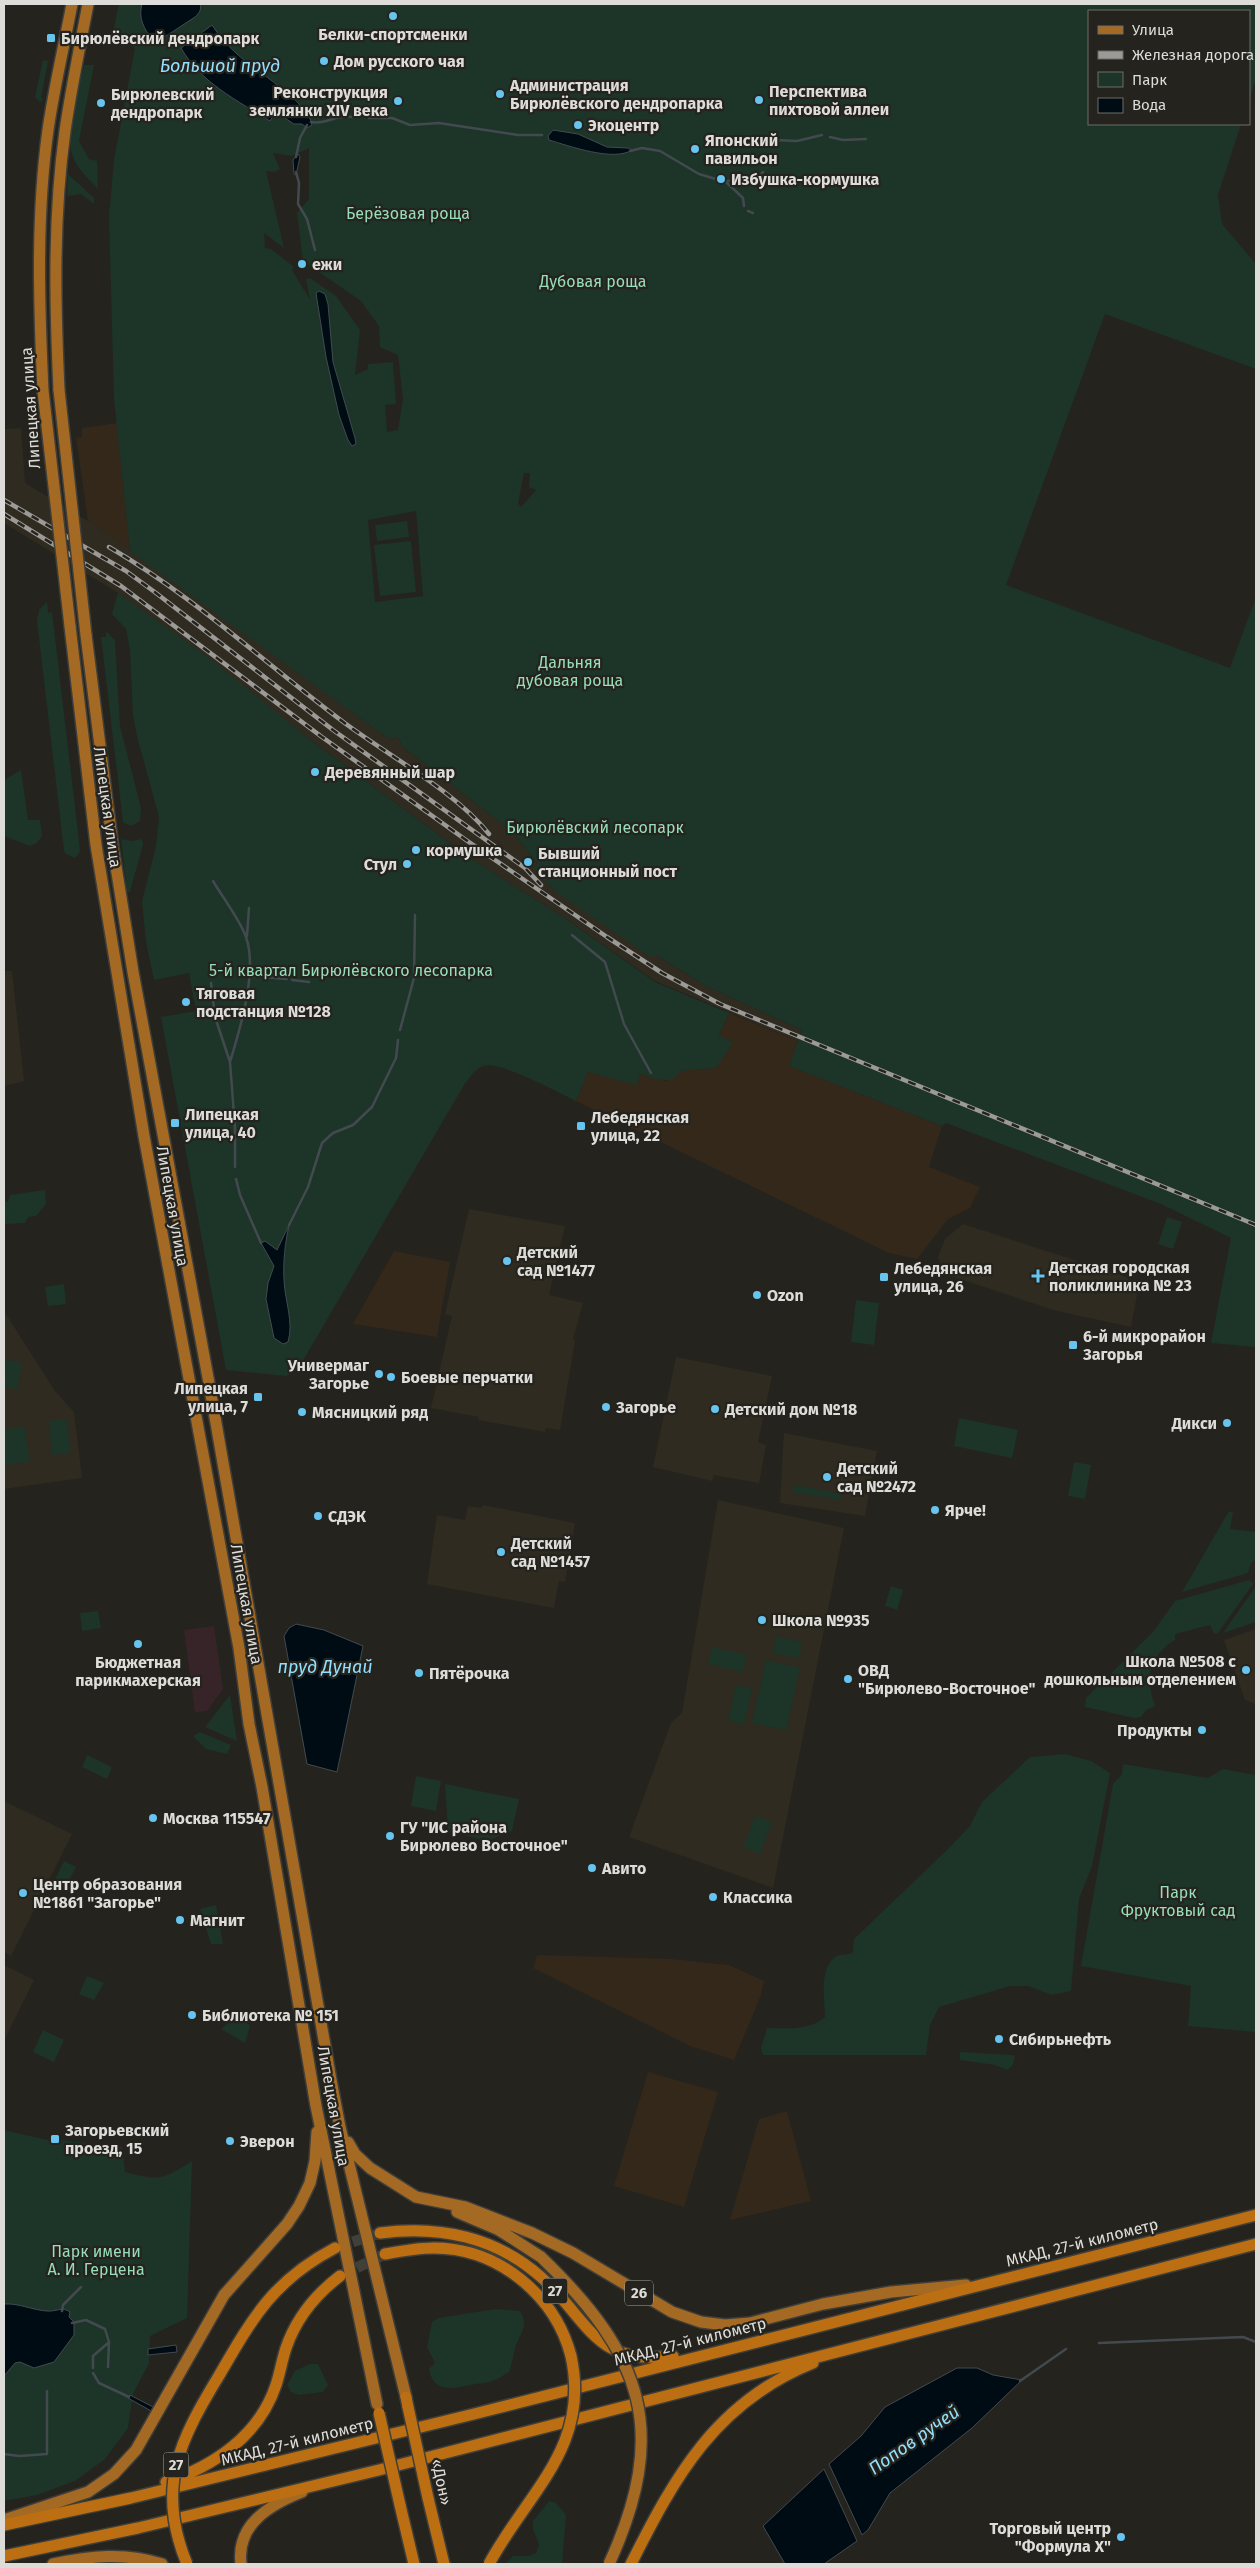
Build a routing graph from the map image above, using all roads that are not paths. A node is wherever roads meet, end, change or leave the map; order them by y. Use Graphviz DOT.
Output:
graph roads {
  1 [pos="72,4"];
  2 [pos="88,4"];
  3 [pos="316,2106"];
  4 [pos="340,2126"];
  5 [pos="416,2197"];
  6 [pos="1256,2215"];
  7 [pos="380,2233"];
  8 [pos="1256,2244"];
  9 [pos="334,2248"];
  10 [pos="385,2254"];
  11 [pos="340,2276"];
  12 [pos="980,2284"];
  13 [pos="851,2348"];
  14 [pos="719,2350"];
  15 [pos="407,2402"];
  16 [pos="378,2409"];
  17 [pos="326,2482"];
  18 [pos="91,2507"];
  19 [pos="4,2520"];
  20 [pos="4,2525"];
  21 [pos="4,2556"];
  22 [pos="53,2564"];
  23 [pos="162,2564"];
  24 [pos="187,2564"];
  25 [pos="241,2564"];
  26 [pos="414,2564"];
  27 [pos="444,2564"];
  28 [pos="489,2564"];
  29 [pos="609,2564"];
  30 [pos="631,2564"];
  1 -- 3 [label="main road, Липецкая улица, bridge"];
  2 -- 4 [label="main road, Липецкая улица, bridge"];
  3 -- 16 [label="main road, Липецкая улица"];
  3 -- 19 [label="main road"];
  4 -- 5 [label="main road, 26"];
  4 -- 15 [label="main road, Липецкая улица"];
  5 -- 12 [label="main road, 26"];
  5 -- 29 [label="main road, bridge"];
  6 -- 12 [label="highway, МКАД, 27-й километр"];
  7 -- 14 [label="highway, 27"];
  8 -- 13 [label="highway"];
  9 -- 24 [label="highway, 27, bridge"];
  10 -- 28 [label="highway, bridge"];
  11 -- 18 [label="highway"];
  12 -- 14 [label="highway, МКАД, 27-й километр"];
  13 -- 17 [label="highway"];
  13 -- 30 [label="highway"];
  14 -- 18 [label="highway, МКАД, 27-й километр"];
  15 -- 27 [label="highway, «Дон», bridge"];
  16 -- 26 [label="highway, bridge"];
  17 -- 21 [label="highway"];
  17 -- 25 [label="main road"];
  18 -- 20 [label="highway"];
  22 -- 23 [label="main road"];
}
